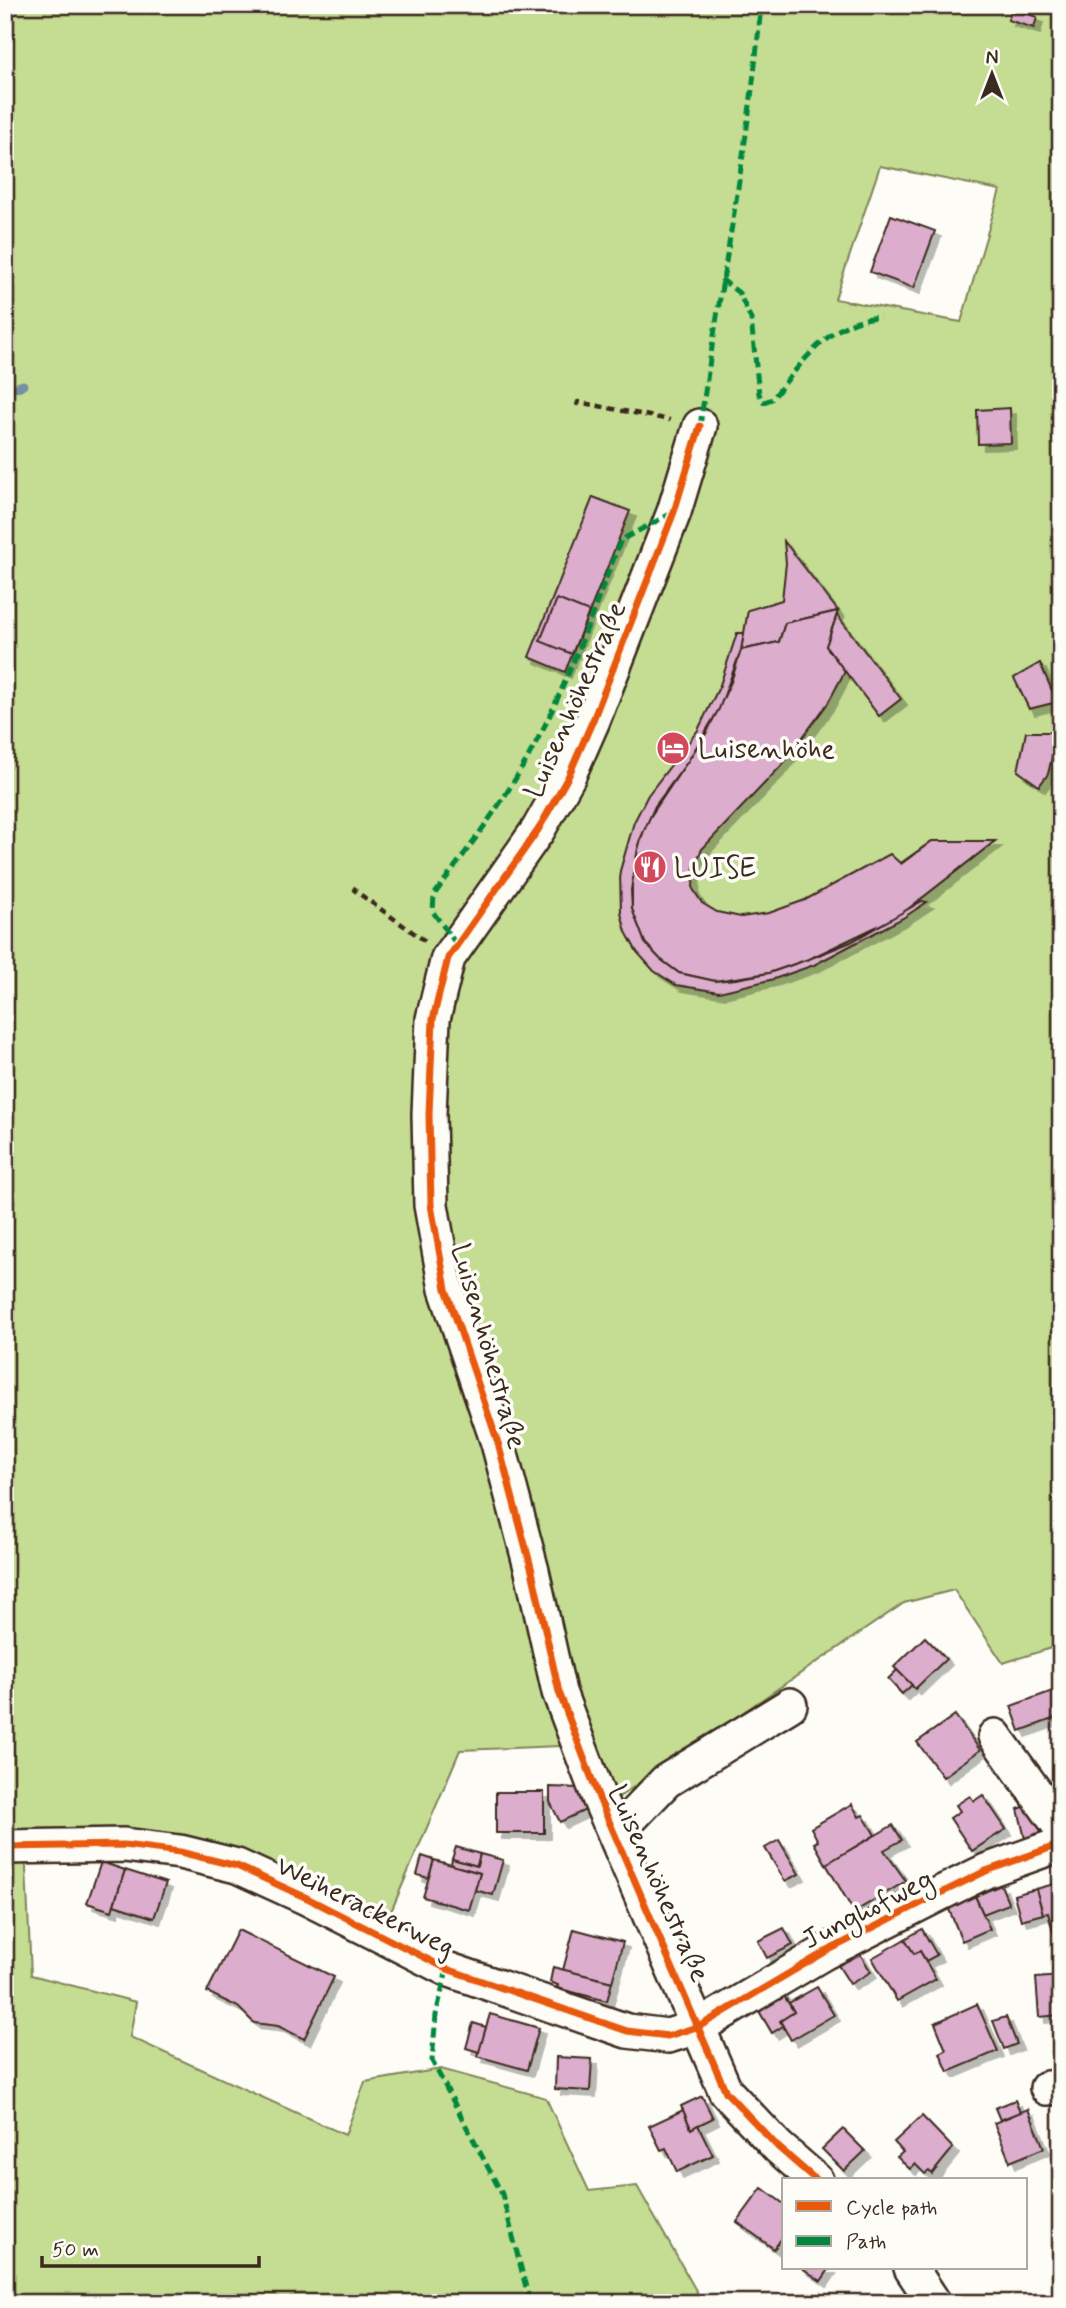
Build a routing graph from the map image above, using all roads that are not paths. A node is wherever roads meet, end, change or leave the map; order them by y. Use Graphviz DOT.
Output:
graph roads {
  1 [pos="700,426"];
  2 [pos="790,1706"];
  3 [pos="995,1736"];
  4 [pos="1061,1828"];
  5 [pos="615,1834"];
  6 [pos="1061,1844"];
  7 [pos="5,1847"];
  8 [pos="700,2026"];
  9 [pos="814,2178"];
  10 [pos="912,2270"];
  11 [pos="934,2303"];
  1 -- 5 [label="street, Luisenhöhestraße"];
  2 -- 5 [label="street"];
  3 -- 4 [label="street"];
  5 -- 8 [label="street, Luisenhöhestraße"];
  6 -- 8 [label="street, Junghofweg"];
  7 -- 8 [label="street, Weiherackerweg"];
  8 -- 9 [label="street, Luisenhöhestraße"];
  10 -- 11 [label="street"];
}
